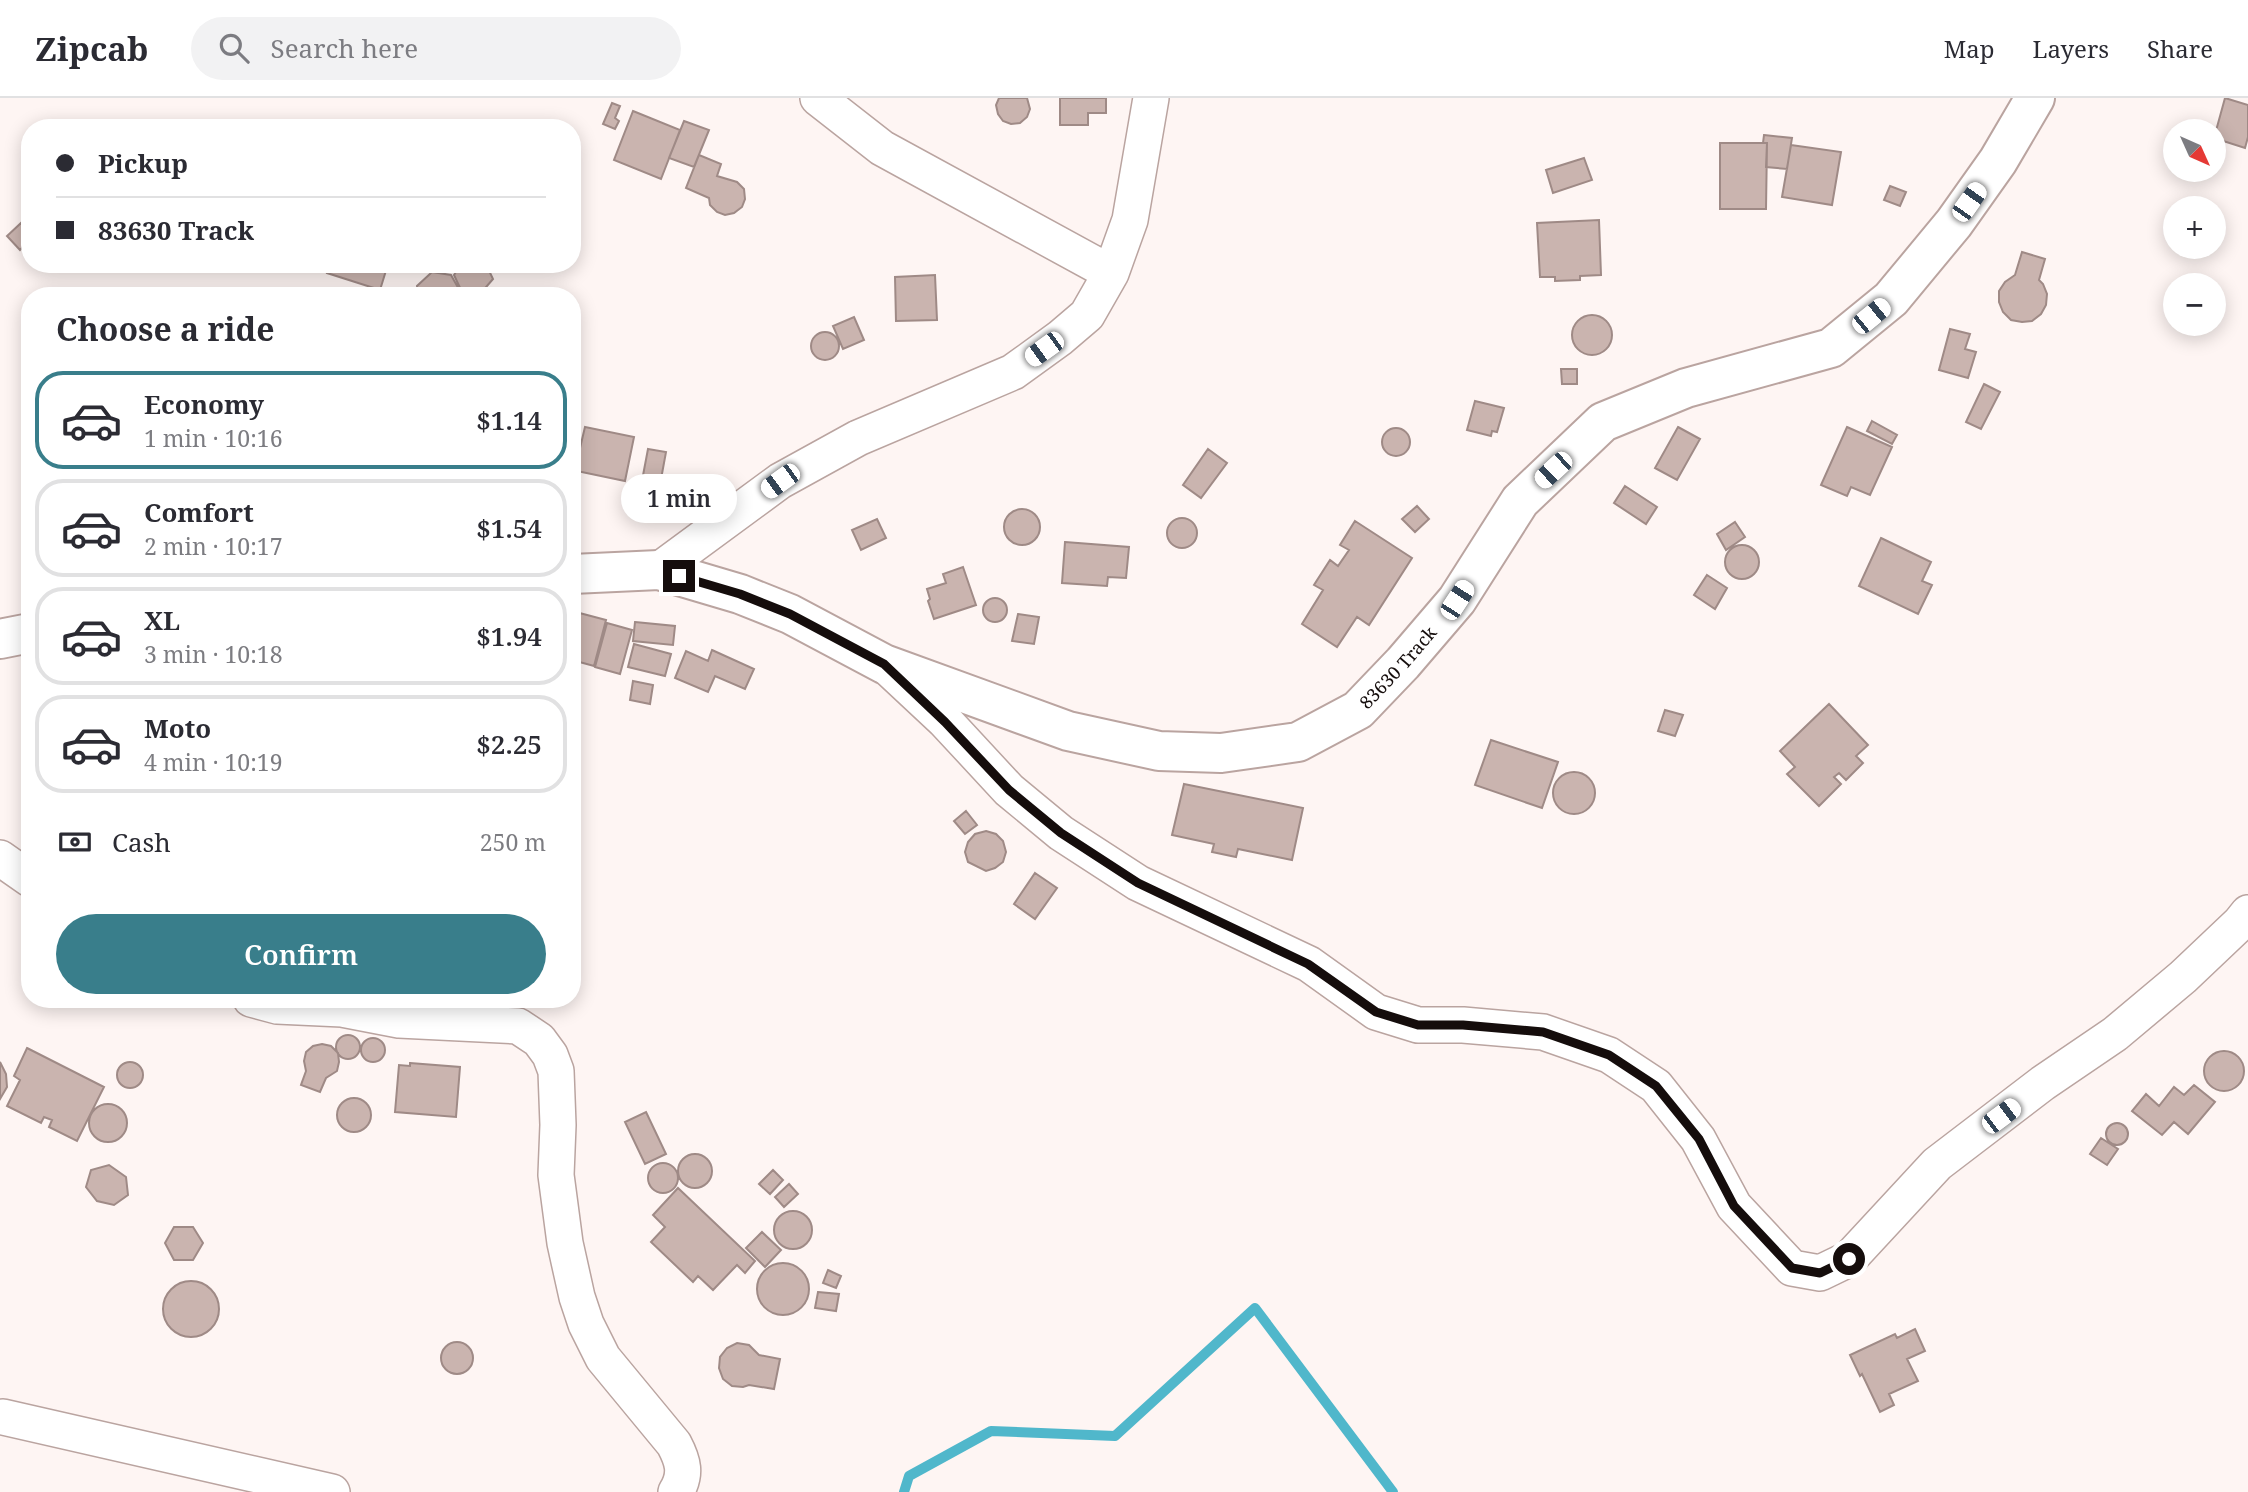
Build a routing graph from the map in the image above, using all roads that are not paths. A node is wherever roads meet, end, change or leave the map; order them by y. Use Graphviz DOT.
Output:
graph roads {
  1 [pos="818,98"];
  2 [pos="1151,98"];
  3 [pos="2035,98"];
  4 [pos="1111,273"];
  5 [pos="659,570"];
  6 [pos="581,574"];
  7 [pos="21,635"];
  8 [pos="0,639"];
  9 [pos="884,664"];
  10 [pos="0,858"];
  11 [pos="21,873"];
  12 [pos="2248,912"];
  13 [pos="320,1008"];
  14 [pos="3,1417"];
  15 [pos="332,1492"];
  16 [pos="676,1492"];
  1 -- 4 [label="street"];
  2 -- 4 [label="street"];
  3 -- 9 [label="street, 83630 Track"];
  4 -- 5 [label="street"];
  5 -- 6 [label="street, 83630 Track"];
  5 -- 9 [label="street, 83630 Track"];
  7 -- 8 [label="street"];
  9 -- 12 [label="street"];
  10 -- 11 [label="street"];
  13 -- 16 [label="street"];
  14 -- 15 [label="street"];
}
